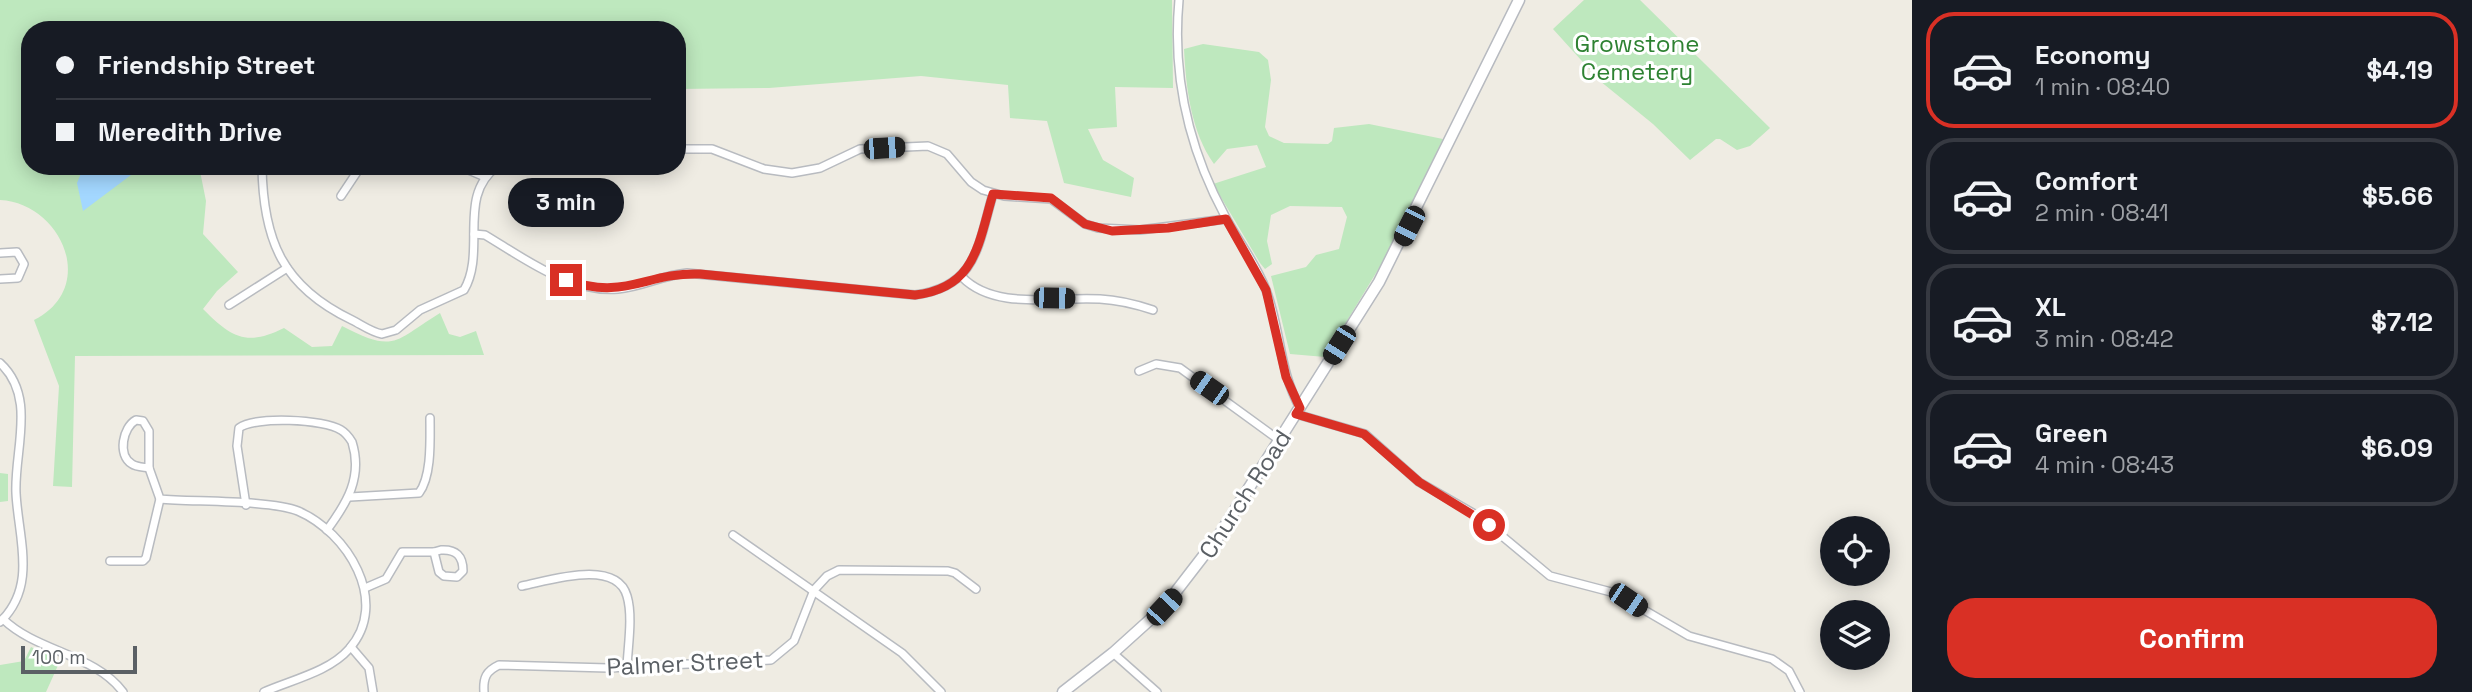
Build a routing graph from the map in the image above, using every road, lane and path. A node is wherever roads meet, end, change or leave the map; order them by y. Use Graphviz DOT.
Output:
graph roads {
  1 [pos="1179,0"];
  2 [pos="1518,0"];
  3 [pos="686,149"];
  4 [pos="263,175"];
  5 [pos="355,175"];
  6 [pos="480,175"];
  7 [pos="487,175"];
  8 [pos="485,177"];
  9 [pos="993,194"];
  10 [pos="341,196"];
  11 [pos="1226,219"];
  12 [pos="474,234"];
  13 [pos="0,253"];
  14 [pos="287,268"];
  15 [pos="962,277"];
  16 [pos="0,279"];
  17 [pos="229,305"];
  18 [pos="1153,310"];
  19 [pos="0,363"];
  20 [pos="1139,371"];
  21 [pos="1298,411"];
  22 [pos="429,418"];
  23 [pos="1279,440"];
  24 [pos="149,468"];
  25 [pos="350,497"];
  26 [pos="160,499"];
  27 [pos="246,505"];
  28 [pos="327,530"];
  29 [pos="733,535"];
  30 [pos="434,552"];
  31 [pos="110,561"];
  32 [pos="522,586"];
  33 [pos="365,588"];
  34 [pos="976,589"];
  35 [pos="814,590"];
  36 [pos="2,620"];
  37 [pos="351,647"];
  38 [pos="1113,653"];
  39 [pos="627,667"];
  40 [pos="286,682"];
  41 [pos="123,692"];
  42 [pos="264,692"];
  43 [pos="285,692"];
  44 [pos="373,692"];
  45 [pos="484,692"];
  46 [pos="941,692"];
  47 [pos="1063,692"];
  48 [pos="1157,692"];
  49 [pos="1800,692"];
  1 -- 11 [label="street"];
  2 -- 21 [label="street, Church Road"];
  3 -- 9 [label="street"];
  4 -- 14 [label="street"];
  5 -- 10 [label="street"];
  6 -- 8 [label="street"];
  7 -- 8 [label="street"];
  8 -- 12 [label="street"];
  9 -- 11 [label="street"];
  9 -- 15 [label="street"];
  11 -- 21 [label="street"];
  12 -- 14 [label="street"];
  12 -- 15 [label="street"];
  13 -- 16 [label="street"];
  14 -- 17 [label="street"];
  15 -- 18 [label="street"];
  19 -- 36 [label="street"];
  20 -- 23 [label="street"];
  21 -- 23 [label="street, Church Road"];
  21 -- 49 [label="street"];
  22 -- 25 [label="street"];
  23 -- 38 [label="street, Church Road"];
  24 -- 24 [label="street"];
  24 -- 26 [label="street"];
  25 -- 27 [label="street"];
  25 -- 28 [label="street"];
  26 -- 27 [label="street"];
  26 -- 31 [label="street"];
  27 -- 28 [label="street"];
  28 -- 33 [label="street"];
  29 -- 35 [label="street"];
  30 -- 30 [label="street"];
  30 -- 33 [label="street"];
  32 -- 39 [label="street"];
  33 -- 37 [label="street"];
  34 -- 35 [label="street"];
  35 -- 39 [label="street, Palmer Street"];
  35 -- 46 [label="street"];
  36 -- 41 [label="street"];
  37 -- 40 [label="street"];
  37 -- 44 [label="street"];
  38 -- 47 [label="street, Church Road"];
  38 -- 48 [label="street"];
  39 -- 45 [label="street, Palmer Street"];
  40 -- 42 [label="street"];
  40 -- 43 [label="street"];
}
